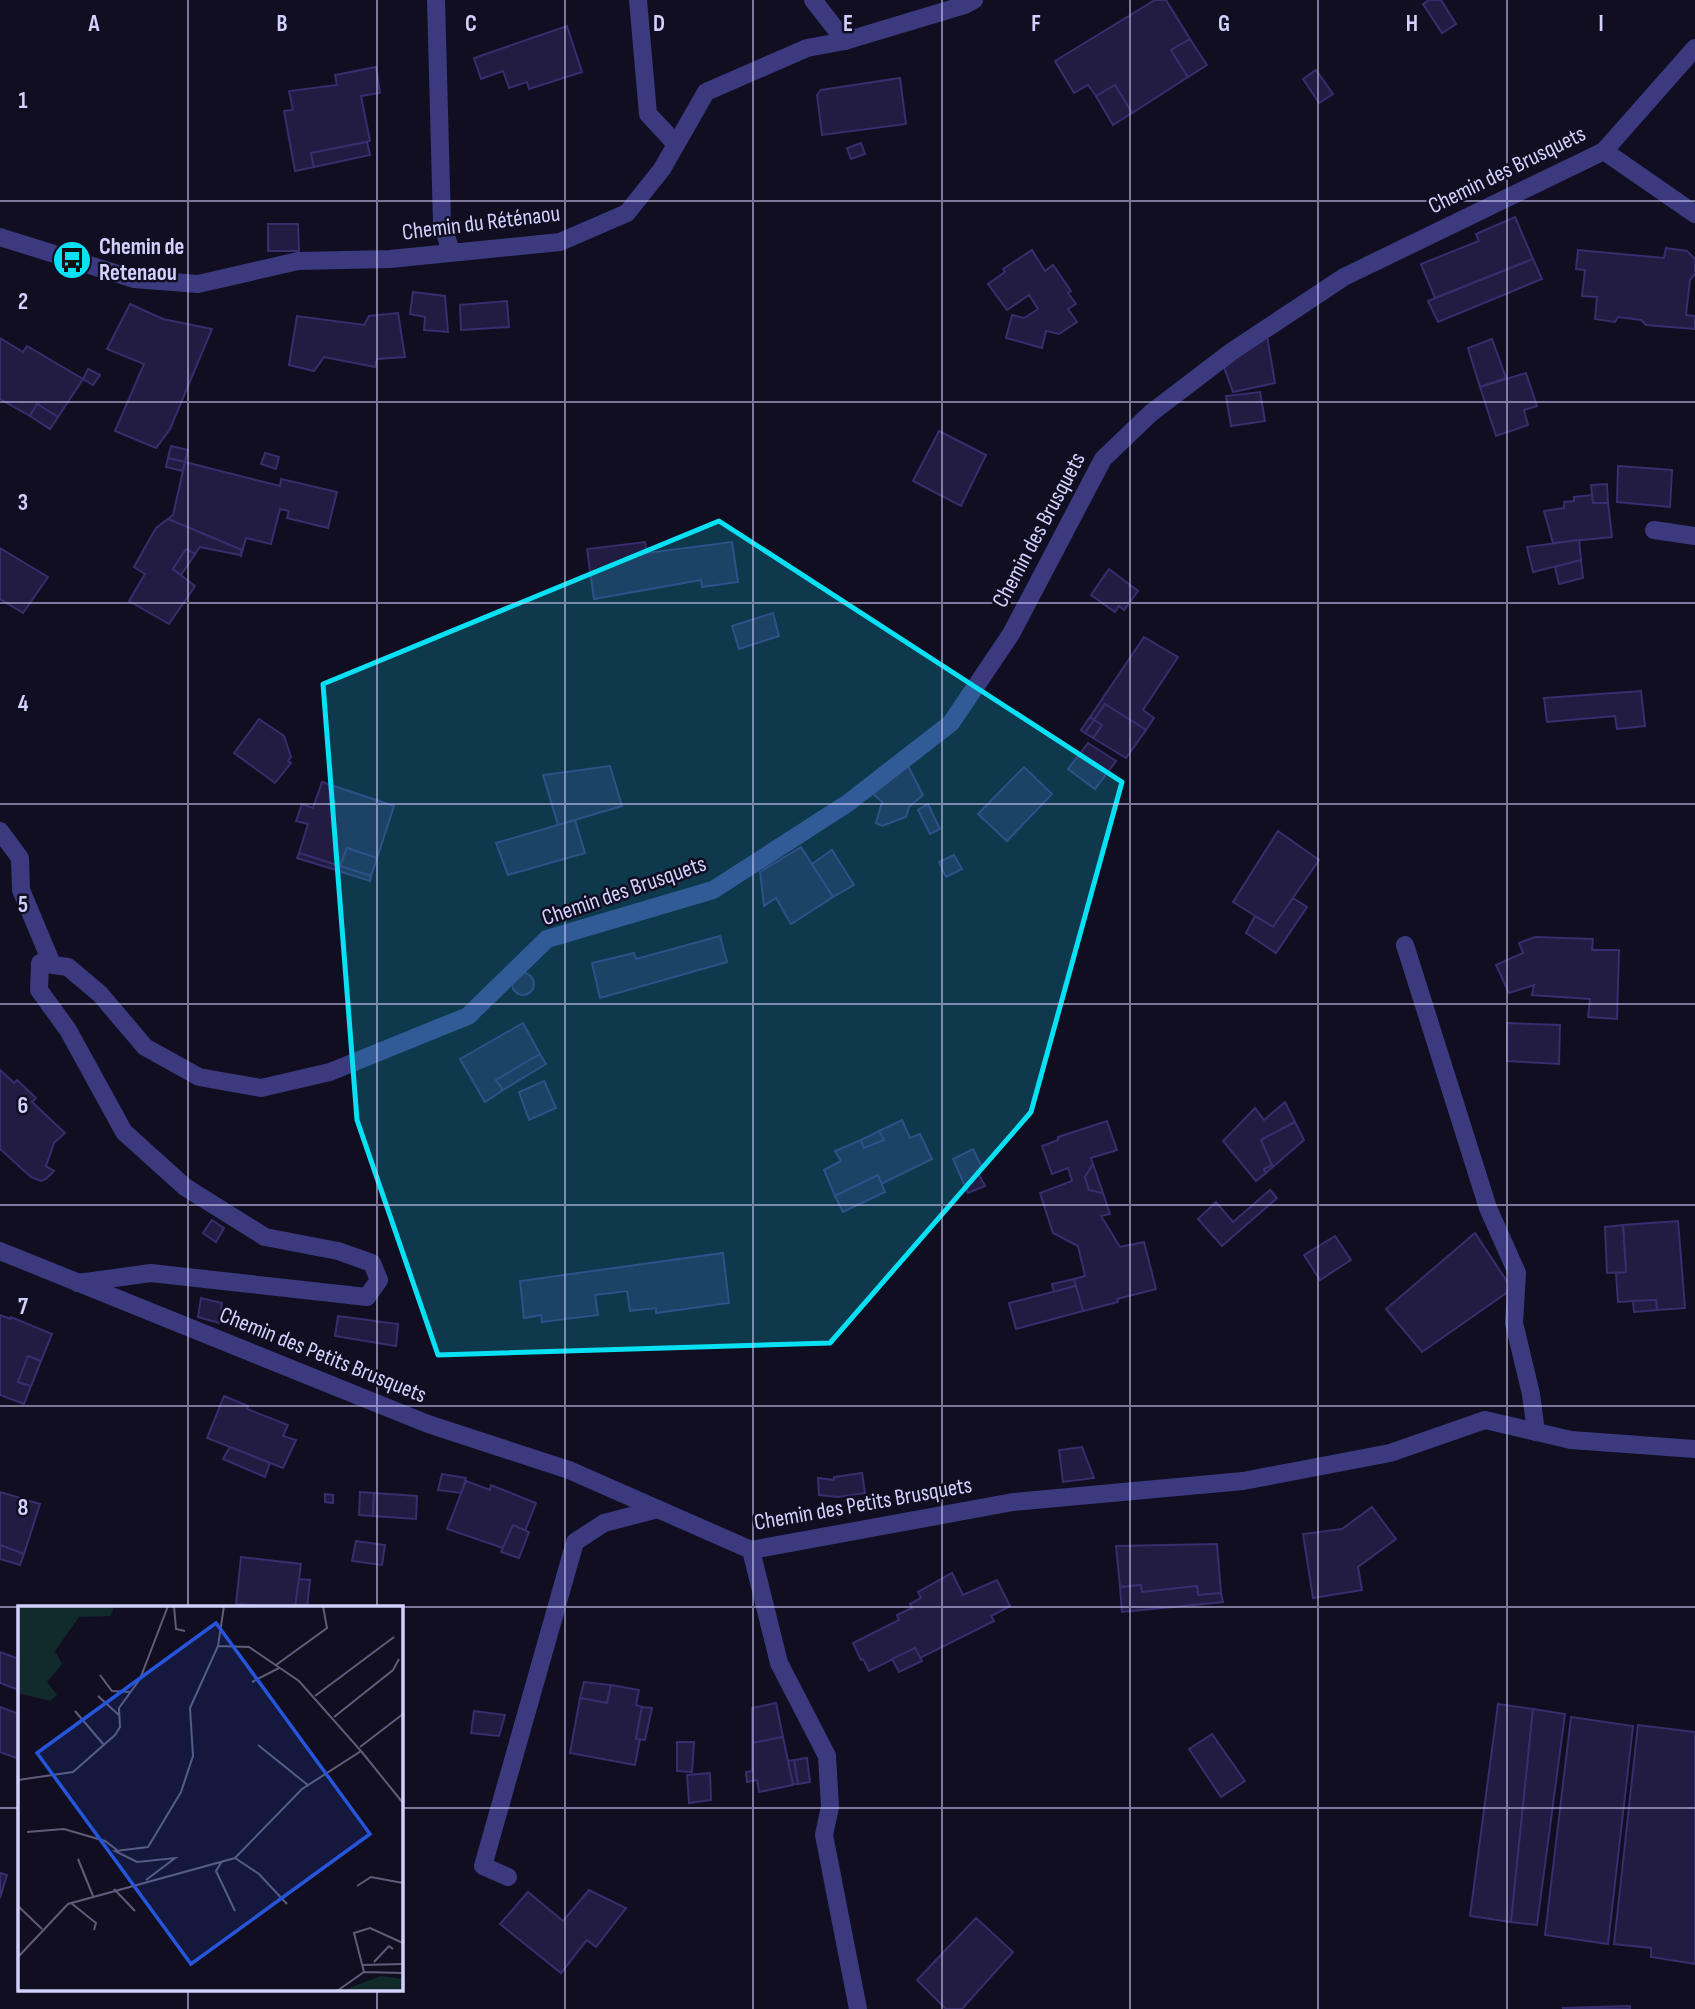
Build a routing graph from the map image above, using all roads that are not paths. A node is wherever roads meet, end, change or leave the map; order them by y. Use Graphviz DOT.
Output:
graph roads {
  1 [pos="436,0"];
  2 [pos="638,0"];
  3 [pos="813,0"];
  4 [pos="974,0"];
  5 [pos="845,41"];
  6 [pos="1695,48"];
  7 [pos="676,144"];
  8 [pos="1604,151"];
  9 [pos="1695,214"];
  10 [pos="0,237"];
  11 [pos="451,252"];
  12 [pos="1654,530"];
  13 [pos="1695,536"];
  14 [pos="0,831"];
  15 [pos="1405,945"];
  16 [pos="52,964"];
  17 [pos="0,1251"];
  18 [pos="78,1283"];
  19 [pos="1536,1432"];
  20 [pos="1695,1448"];
  21 [pos="659,1509"];
  22 [pos="751,1550"];
  23 [pos="508,1877"];
  24 [pos="858,2009"];
  1 -- 11 [label="street"];
  2 -- 7 [label="street"];
  3 -- 5 [label="street"];
  4 -- 5 [label="street, Chemin du Réténaou"];
  5 -- 7 [label="street, Chemin du Réténaou"];
  6 -- 8 [label="street, Chemin des Brusquets"];
  7 -- 11 [label="street, Chemin du Réténaou"];
  8 -- 9 [label="street"];
  8 -- 16 [label="street, Chemin des Brusquets"];
  10 -- 11 [label="street, Chemin du Réténaou"];
  12 -- 13 [label="street"];
  14 -- 16 [label="street"];
  15 -- 19 [label="street"];
  16 -- 18 [label="street"];
  17 -- 18 [label="street"];
  18 -- 21 [label="street, Chemin des Petits Brusquets"];
  19 -- 20 [label="street, Chemin des Petits Brusquets"];
  19 -- 22 [label="street, Chemin des Petits Brusquets"];
  21 -- 22 [label="street, Chemin des Petits Brusquets"];
  21 -- 23 [label="street"];
  22 -- 24 [label="street"];
}
